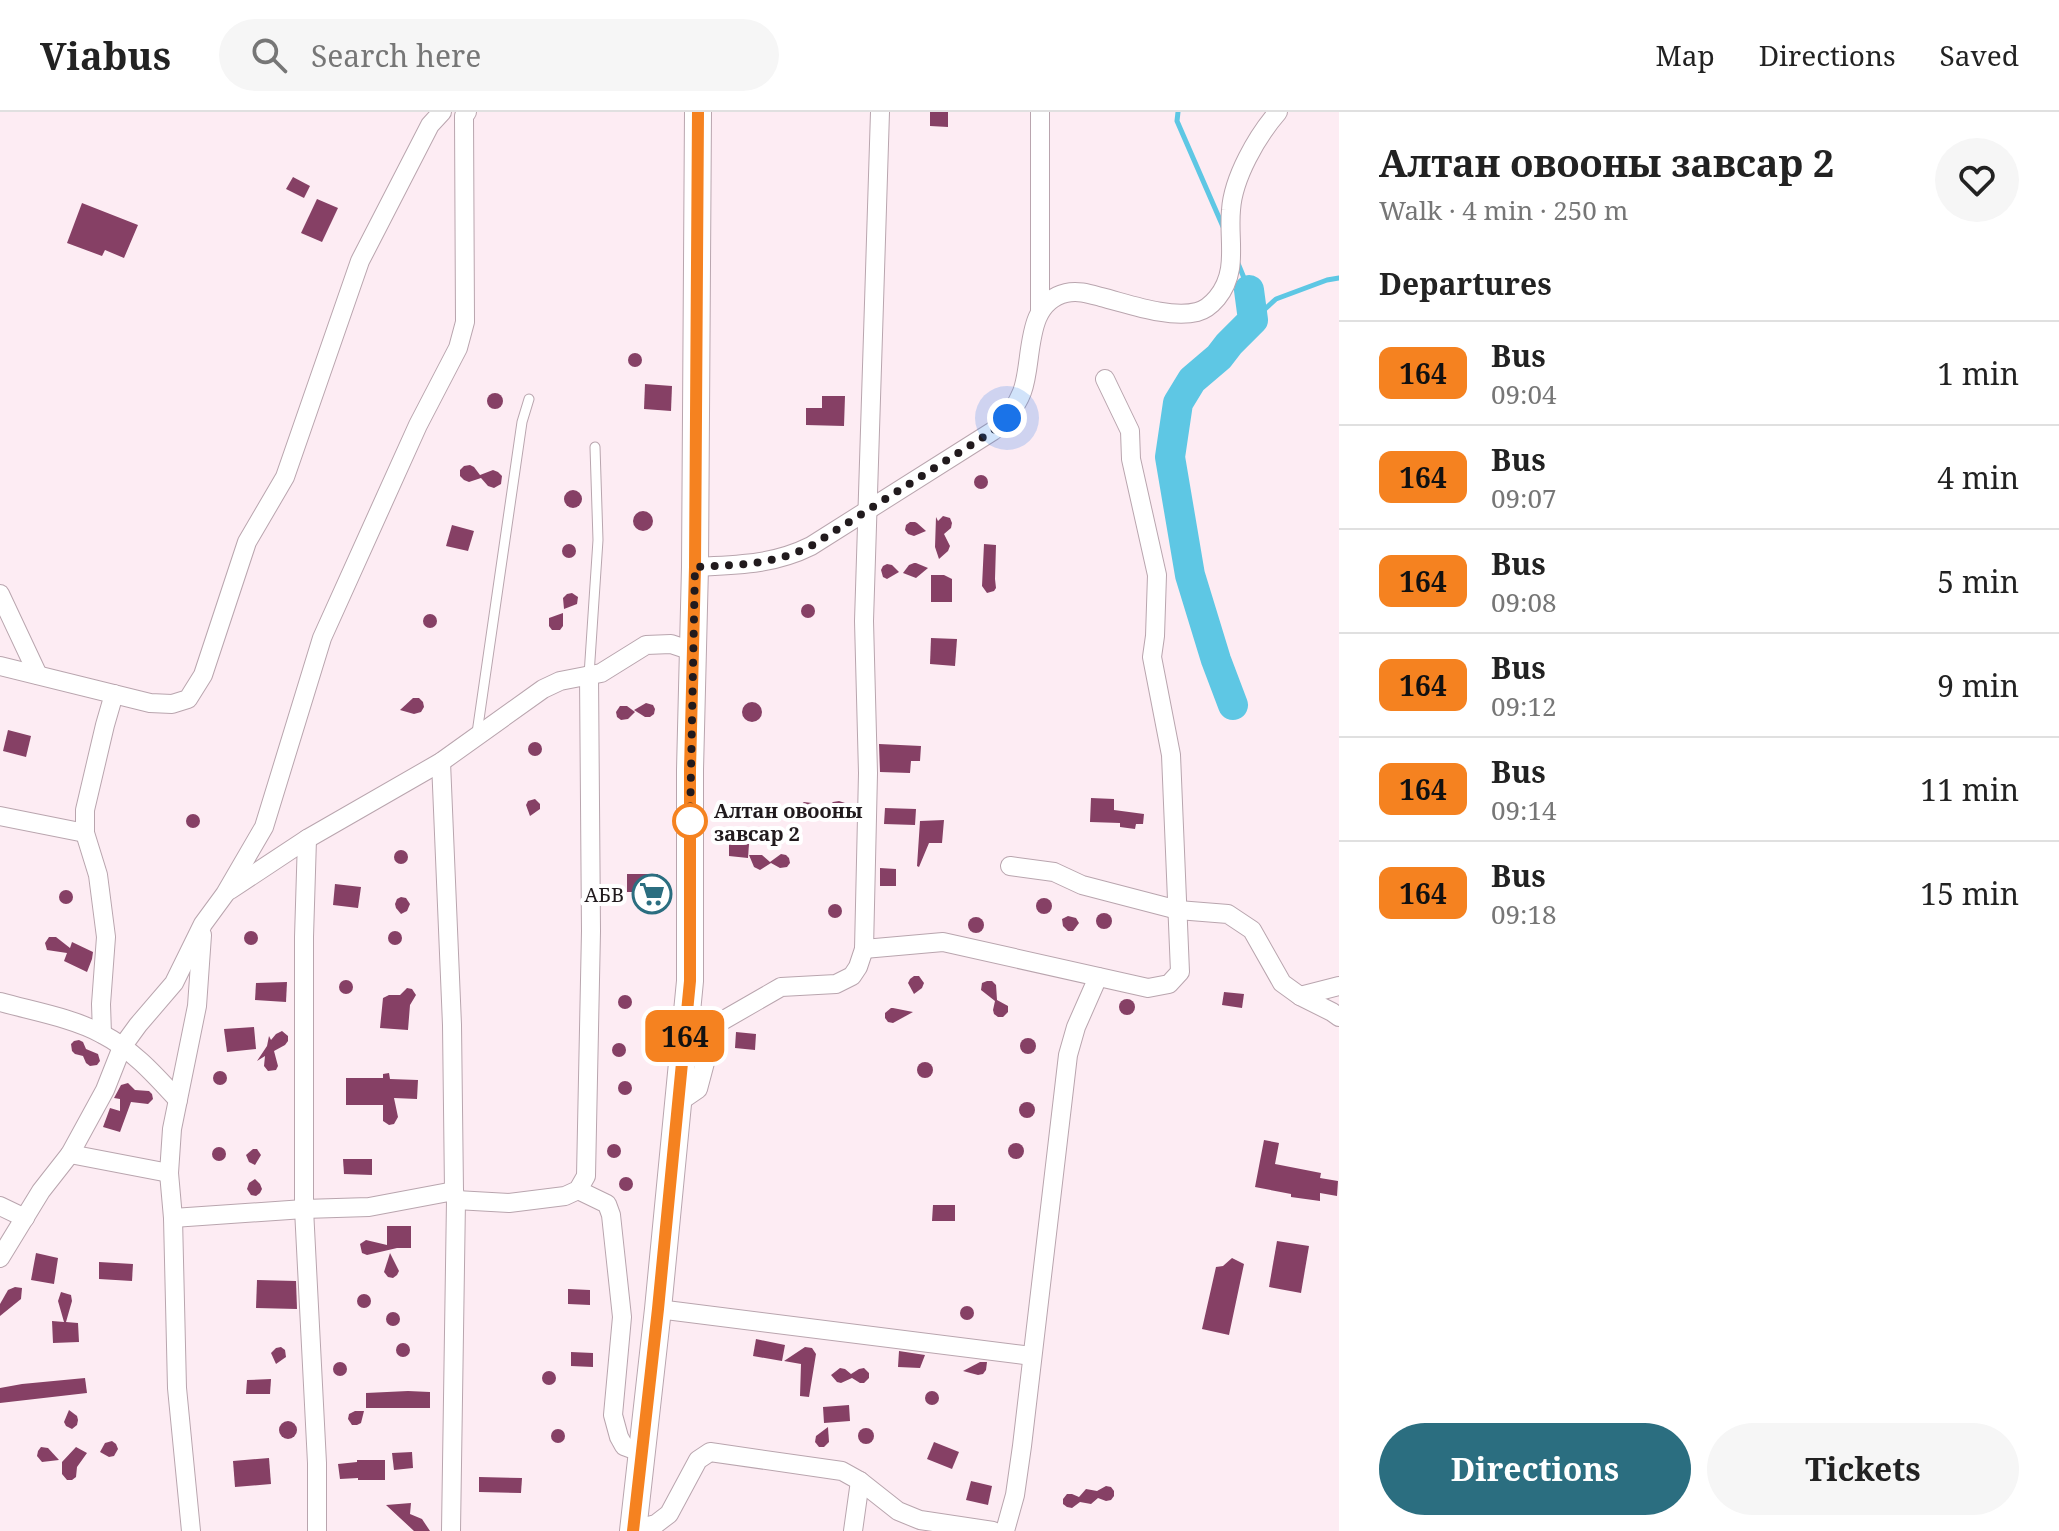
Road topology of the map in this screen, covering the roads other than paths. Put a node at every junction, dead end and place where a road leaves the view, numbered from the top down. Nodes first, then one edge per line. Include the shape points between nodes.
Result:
1 (442, 112) edge
2 (467, 112) edge
3 (698, 112) edge
4 (880, 112) edge
5 (1040, 112) edge
6 (1278, 112) edge
7 (1040, 310) junction
8 (1105, 379) dead end
9 (529, 399) dead end
10 (595, 447) dead end
11 (868, 508) junction
12 (695, 567) junction
13 (0, 594) edge
14 (692, 651) junction
15 (0, 666) edge
16 (38, 675) junction
17 (589, 675) junction
18 (114, 694) junction
19 (476, 736) junction
20 (441, 762) junction
21 (0, 816) edge
22 (85, 833) junction
23 (307, 839) junction
24 (1010, 866) dead end
25 (225, 894) junction
26 (1178, 910) junction
27 (203, 924) junction
28 (864, 949) junction
29 (1098, 977) junction
30 (1339, 986) edge
31 (1300, 996) junction
32 (0, 1002) edge
33 (1339, 1017) edge
34 (102, 1034) junction
35 (122, 1047) junction
36 (178, 1100) junction
37 (679, 1102) junction
38 (70, 1154) junction
39 (169, 1173) junction
40 (578, 1190) junction
41 (455, 1196) junction
42 (0, 1206) edge
43 (304, 1209) junction
44 (25, 1218) junction
45 (173, 1218) junction
46 (0, 1258) edge
47 (658, 1309) junction
48 (1032, 1356) junction
49 (643, 1453) junction
50 (860, 1481) junction
51 (645, 1529) edge
52 (191, 1531) edge
53 (317, 1531) edge
54 (451, 1531) edge
55 (853, 1531) edge
56 (993, 1531) edge
57 (1005, 1531) edge

1 - 18 street via 430,125 360,261 285,477 247,542 203,675 188,699 172,704
2 - 25 street via 465,322 458,348 322,638 264,827
3 - 12 main road
4 - 11 street
5 - 7 street
6 - 7 street via 1236,187 1229,278 1211,304 1196,313 1175,313 1078,291 1060,295
7 - 11 street via 1024,388 1007,418
8 - 26 street via 1130,431 1131,459 1157,575 1152,657 1171,755
9 - 19 lane
10 - 17 lane via 598,540
11 - 12 street via 791,556
11 - 28 street
12 - 14 main road
13 - 16 street
14 - 17 street via 671,644 646,645
14 - 37 main road via 690,981
15 - 16 street
16 - 18 street
17 - 19 street via 543,689
17 - 40 street via 591,946 586,1176
18 - 22 street via 85,810
19 - 20 street
20 - 23 street
20 - 41 street
21 - 22 street
22 - 34 street via 98,875 106,937
23 - 25 street
23 - 43 street
24 - 26 street via 1054,872 1082,885
25 - 27 street
26 - 29 street via 1180,972 1169,984 1148,988
26 - 31 street via 1228,914 1252,930 1282,983
27 - 35 street via 174,983
27 - 36 street via 197,1006
28 - 29 street via 943,942
28 - 37 street via 852,976 836,984 781,987 715,1025 698,1089
29 - 48 street via 1068,1055
30 - 31 street
31 - 33 street
32 - 34 street
34 - 35 street
35 - 36 street
35 - 38 street
36 - 39 street
37 - 47 main road
38 - 39 street
38 - 44 street
39 - 45 street
40 - 41 street via 509,1203
40 - 49 street via 607,1204 611,1215 622,1317 613,1415 624,1446
41 - 43 street
41 - 54 street
42 - 44 street
43 - 45 street
43 - 53 street
44 - 46 street
45 - 52 street via 177,1388
47 - 48 street
47 - 49 main road
48 - 57 street via 1015,1495
49 - 51 main road
50 - 51 street via 842,1471 710,1452 698,1460 669,1514
50 - 55 street
50 - 56 street via 898,1511 920,1520

